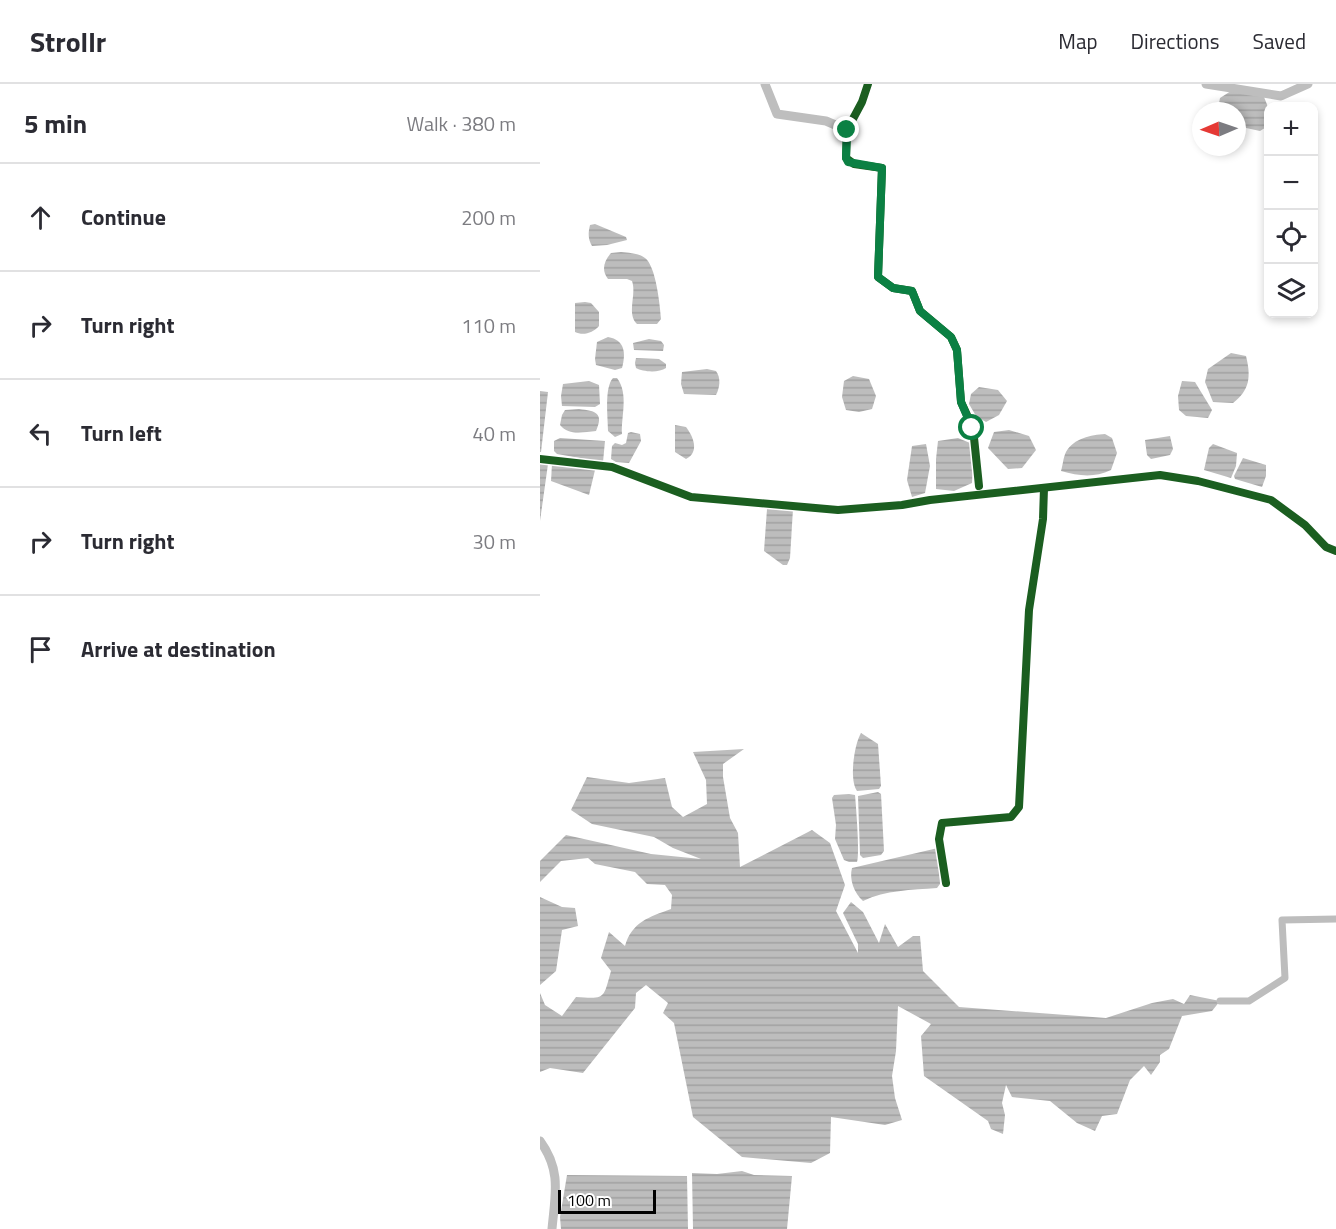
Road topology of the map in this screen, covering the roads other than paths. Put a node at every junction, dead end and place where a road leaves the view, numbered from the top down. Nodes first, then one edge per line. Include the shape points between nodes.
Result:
1 (765, 84) edge
2 (868, 84) edge
3 (1206, 84) edge
4 (1308, 84) edge
5 (847, 130) junction
6 (540, 459) edge
7 (979, 486) dead end
8 (1044, 488) junction
9 (1336, 551) edge
10 (946, 883) dead end
11 (540, 1141) edge
12 (552, 1229) edge

1 - 5 street via 777,114 826,121
2 - 5 street
3 - 4 street via 1281,96
5 - 7 street via 848,162 882,168 878,277 893,288 912,291 920,311 951,337 957,350 961,402 972,428
6 - 8 street via 612,468 691,496 838,510
8 - 9 street via 1160,475 1198,481 1271,500 1305,525 1326,547
8 - 10 street via 1029,610 1019,807 1011,817 942,823 939,839
11 - 12 street via 548,1152 557,1182

